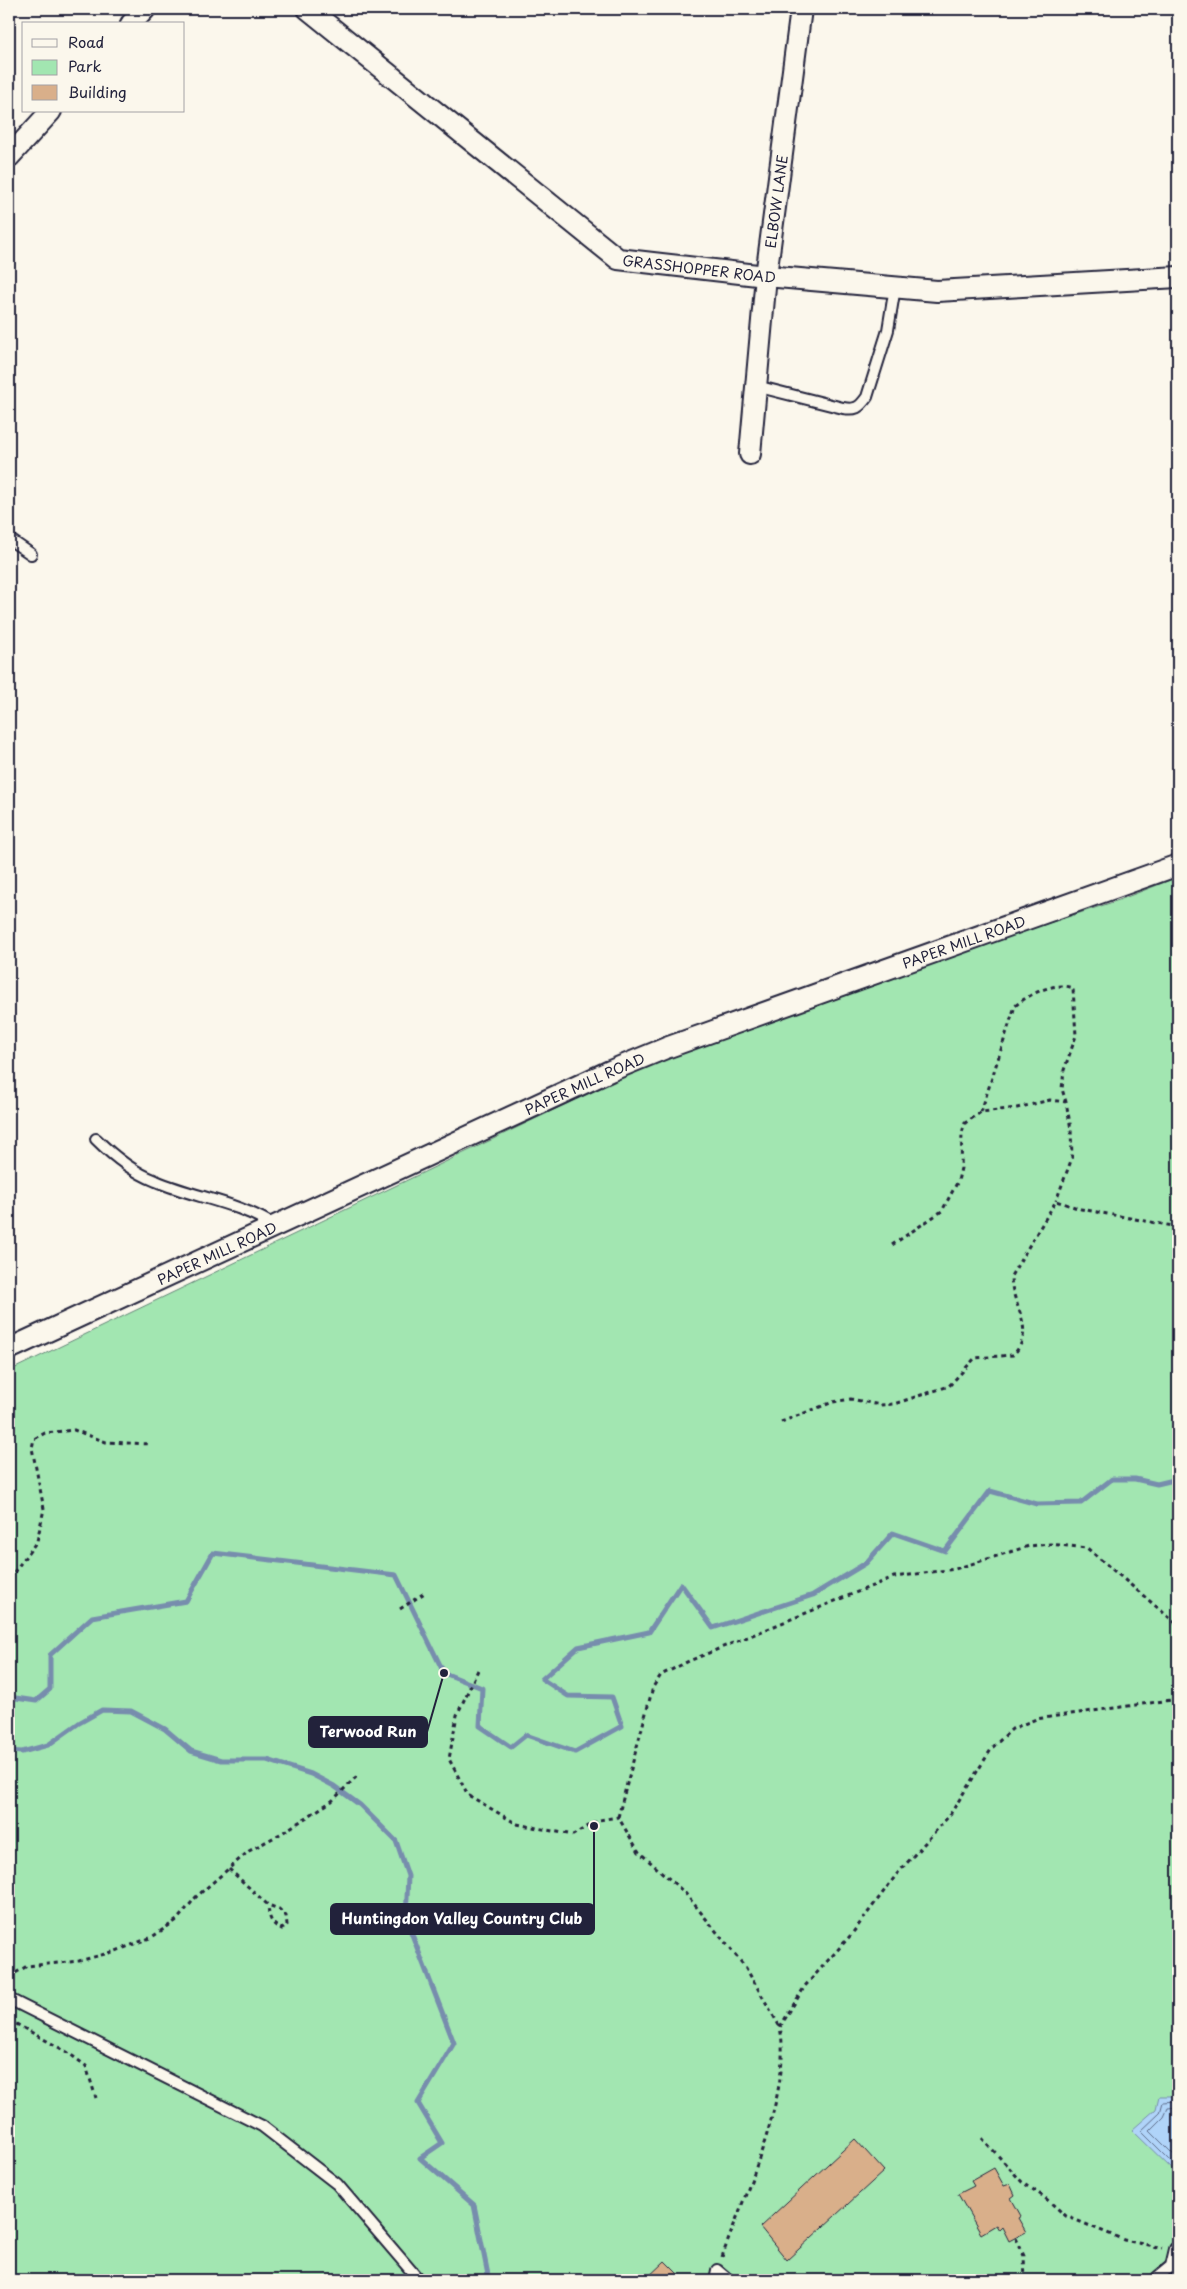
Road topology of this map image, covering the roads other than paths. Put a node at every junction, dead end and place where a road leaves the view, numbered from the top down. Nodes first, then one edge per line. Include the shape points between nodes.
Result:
1 (145, 9) edge
2 (308, 9) edge
3 (801, 9) edge
4 (133, 22) edge
5 (49, 112) edge
6 (9, 156) edge
7 (766, 276) junction
8 (1178, 277) edge
9 (895, 287) junction
10 (756, 386) junction
11 (750, 454) dead end
12 (9, 539) edge
13 (31, 554) dead end
14 (1178, 865) edge
15 (96, 1139) dead end
16 (275, 1226) junction
17 (9, 1349) edge
18 (9, 1999) edge
19 (1176, 2249) edge
20 (716, 2275) edge
21 (419, 2280) edge
22 (729, 2280) edge
23 (1154, 2280) edge

1 - 4 street
2 - 7 street, GRASSHOPPER ROAD via 618,259
3 - 7 street, ELBOW LANE
5 - 6 street
7 - 9 street, GRASSHOPPER ROAD
7 - 10 street, ELBOW LANE
8 - 9 street, GRASSHOPPER ROAD via 937,291
9 - 10 lane via 885,338 867,398 861,406 854,410 843,408
10 - 11 street, ELBOW LANE
12 - 13 lane
14 - 16 street, PAPER MILL ROAD via 666,1048 523,1110
15 - 16 lane via 136,1172 155,1181 241,1207
16 - 17 street, PAPER MILL ROAD
18 - 21 lane via 262,2126 337,2184
19 - 23 lane via 1171,2266
20 - 22 lane

